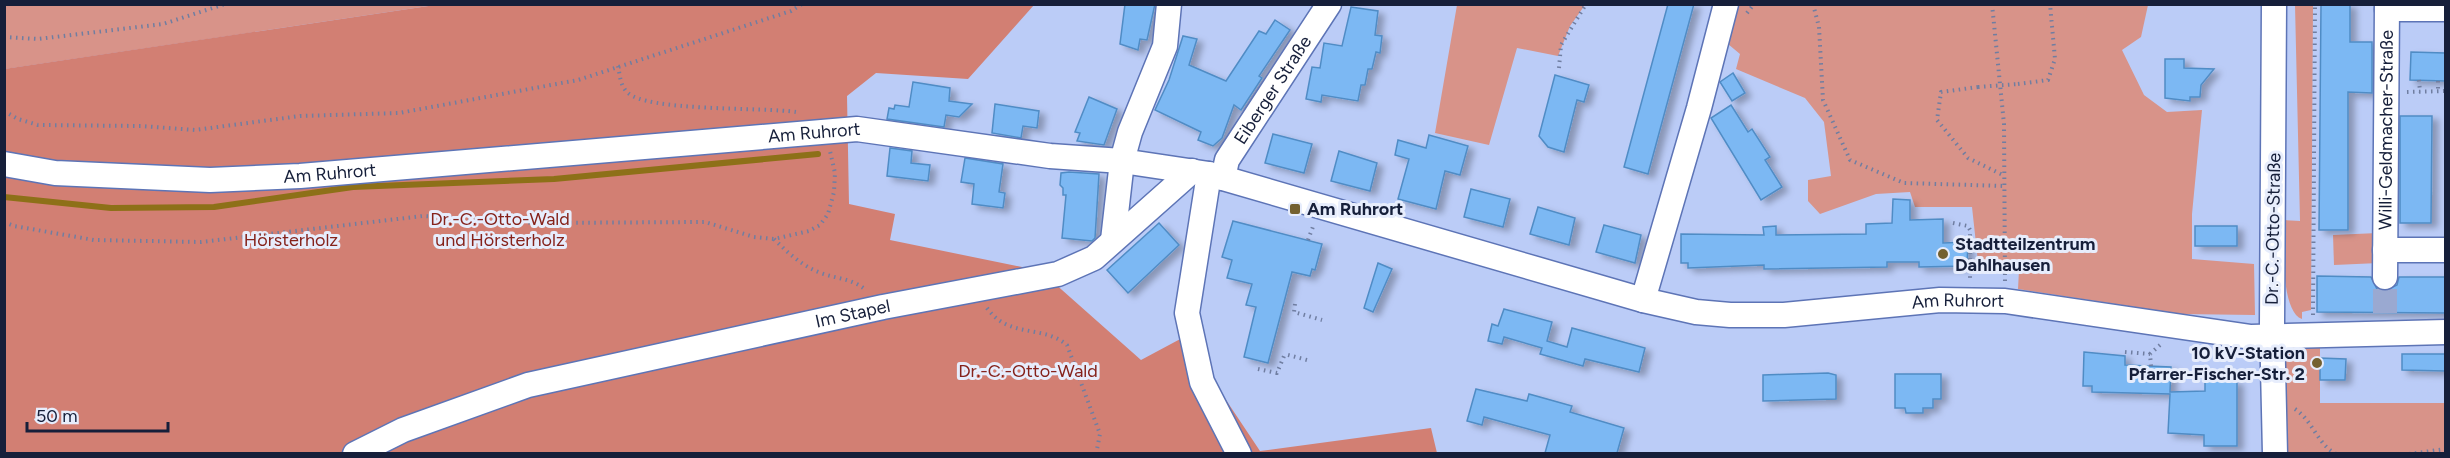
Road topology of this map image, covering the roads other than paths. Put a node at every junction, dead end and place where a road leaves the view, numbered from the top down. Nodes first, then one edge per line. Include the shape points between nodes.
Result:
1 (1169, 4) edge
2 (1329, 4) edge
3 (1726, 4) edge
4 (2274, 4) edge
5 (2387, 7) edge
6 (2445, 9) edge
7 (1122, 161) junction
8 (4, 164) edge
9 (1208, 174) junction
10 (1113, 240) junction
11 (2385, 250) junction
12 (2445, 250) edge
13 (2385, 277) tunnel mouth
14 (1643, 300) junction
15 (2445, 332) edge
16 (2272, 336) junction
17 (355, 453) edge
18 (1239, 453) edge
19 (2275, 453) edge

1 - 7 street via 1165,46
2 - 9 street, Eiberger Straße via 1227,160
3 - 14 street
4 - 16 street, Dr.-C.-Otto-Straße
5 - 6 street, Willi-Geldmacher-Straße
5 - 11 street, Willi-Geldmacher-Straße
7 - 8 street, Am Ruhrort via 1050,156 857,129 300,176 210,180 55,173
7 - 9 street, Am Ruhrort
7 - 10 street
9 - 10 street, Eiberger Straße
9 - 14 street, Am Ruhrort
9 - 18 street via 1187,314 1202,381
10 - 17 street, Im Stapel via 1084,264 1043,277 528,384 403,430
11 - 12 street, Willi-Geldmacher-Straße
11 - 13 street, Willi-Geldmacher-Straße
14 - 16 street, Am Ruhrort via 1730,315 1784,315 1940,300 2005,301 2251,337
15 - 16 street, Am Ruhrort via 2385,323
16 - 19 street, Dr.-C.-Otto-Straße

